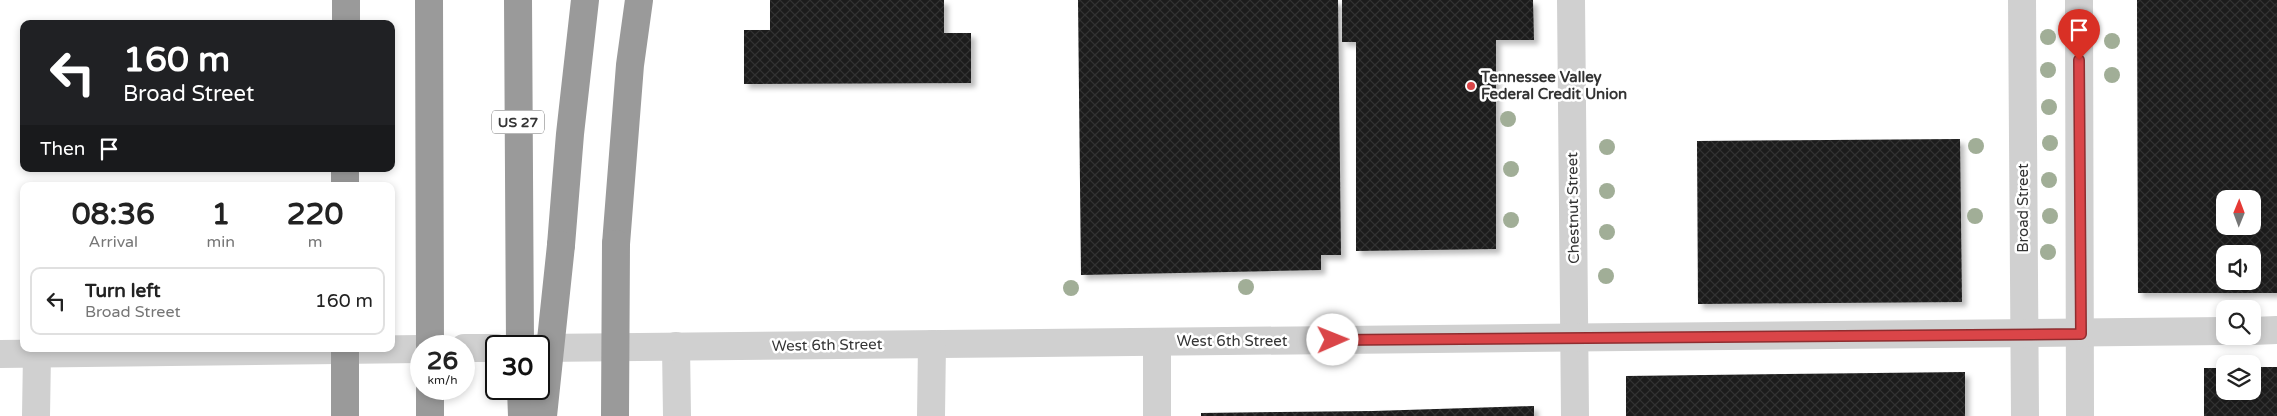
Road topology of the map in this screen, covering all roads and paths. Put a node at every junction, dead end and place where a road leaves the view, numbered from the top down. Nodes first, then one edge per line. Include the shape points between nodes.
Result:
1 (346, 0) edge
2 (429, 0) edge
3 (518, 0) edge
4 (584, 0) edge
5 (639, 0) edge
6 (1572, 0) edge
7 (2022, 0) edge
8 (2079, 0) edge
9 (346, 20) edge
10 (2277, 330) edge
11 (2216, 331) edge
12 (2261, 331) edge
13 (2025, 333) junction
14 (2081, 334) junction
15 (430, 335) edge
16 (520, 335) edge
17 (1574, 338) junction
18 (1157, 342) junction
19 (932, 344) junction
20 (676, 346) junction
21 (550, 348) edge
22 (395, 349) edge
23 (410, 349) edge
24 (157, 352) edge
25 (344, 352) edge
26 (0, 354) edge
27 (37, 354) junction
28 (430, 400) edge
29 (521, 400) edge
30 (36, 416) edge
31 (346, 416) edge
32 (430, 416) edge
33 (522, 416) edge
34 (544, 416) edge
35 (615, 416) edge
36 (677, 416) edge
37 (931, 416) edge
38 (1157, 416) edge
39 (1575, 416) edge
40 (2026, 416) edge
41 (2080, 416) edge

1 - 9 highway
2 - 15 highway
3 - 16 highway, US 27
4 - 34 highway, bridge
5 - 35 highway, bridge via 630,64 616,244
6 - 17 street, Chestnut Street
7 - 13 street, Broad Street
8 - 14 street
10 - 12 street
11 - 14 street, West 6th Street
13 - 14 street, West 6th Street
13 - 17 street, West 6th Street
13 - 40 street, Broad Street
14 - 41 street
17 - 18 street, West 6th Street
17 - 39 street, Chestnut Street
18 - 19 street, West 6th Street
18 - 38 street
19 - 20 street, West 6th Street
19 - 37 street
20 - 21 street, West 6th Street
20 - 36 street
22 - 23 street
24 - 27 street
25 - 31 highway
26 - 27 street
27 - 30 street
28 - 32 highway
29 - 33 highway

